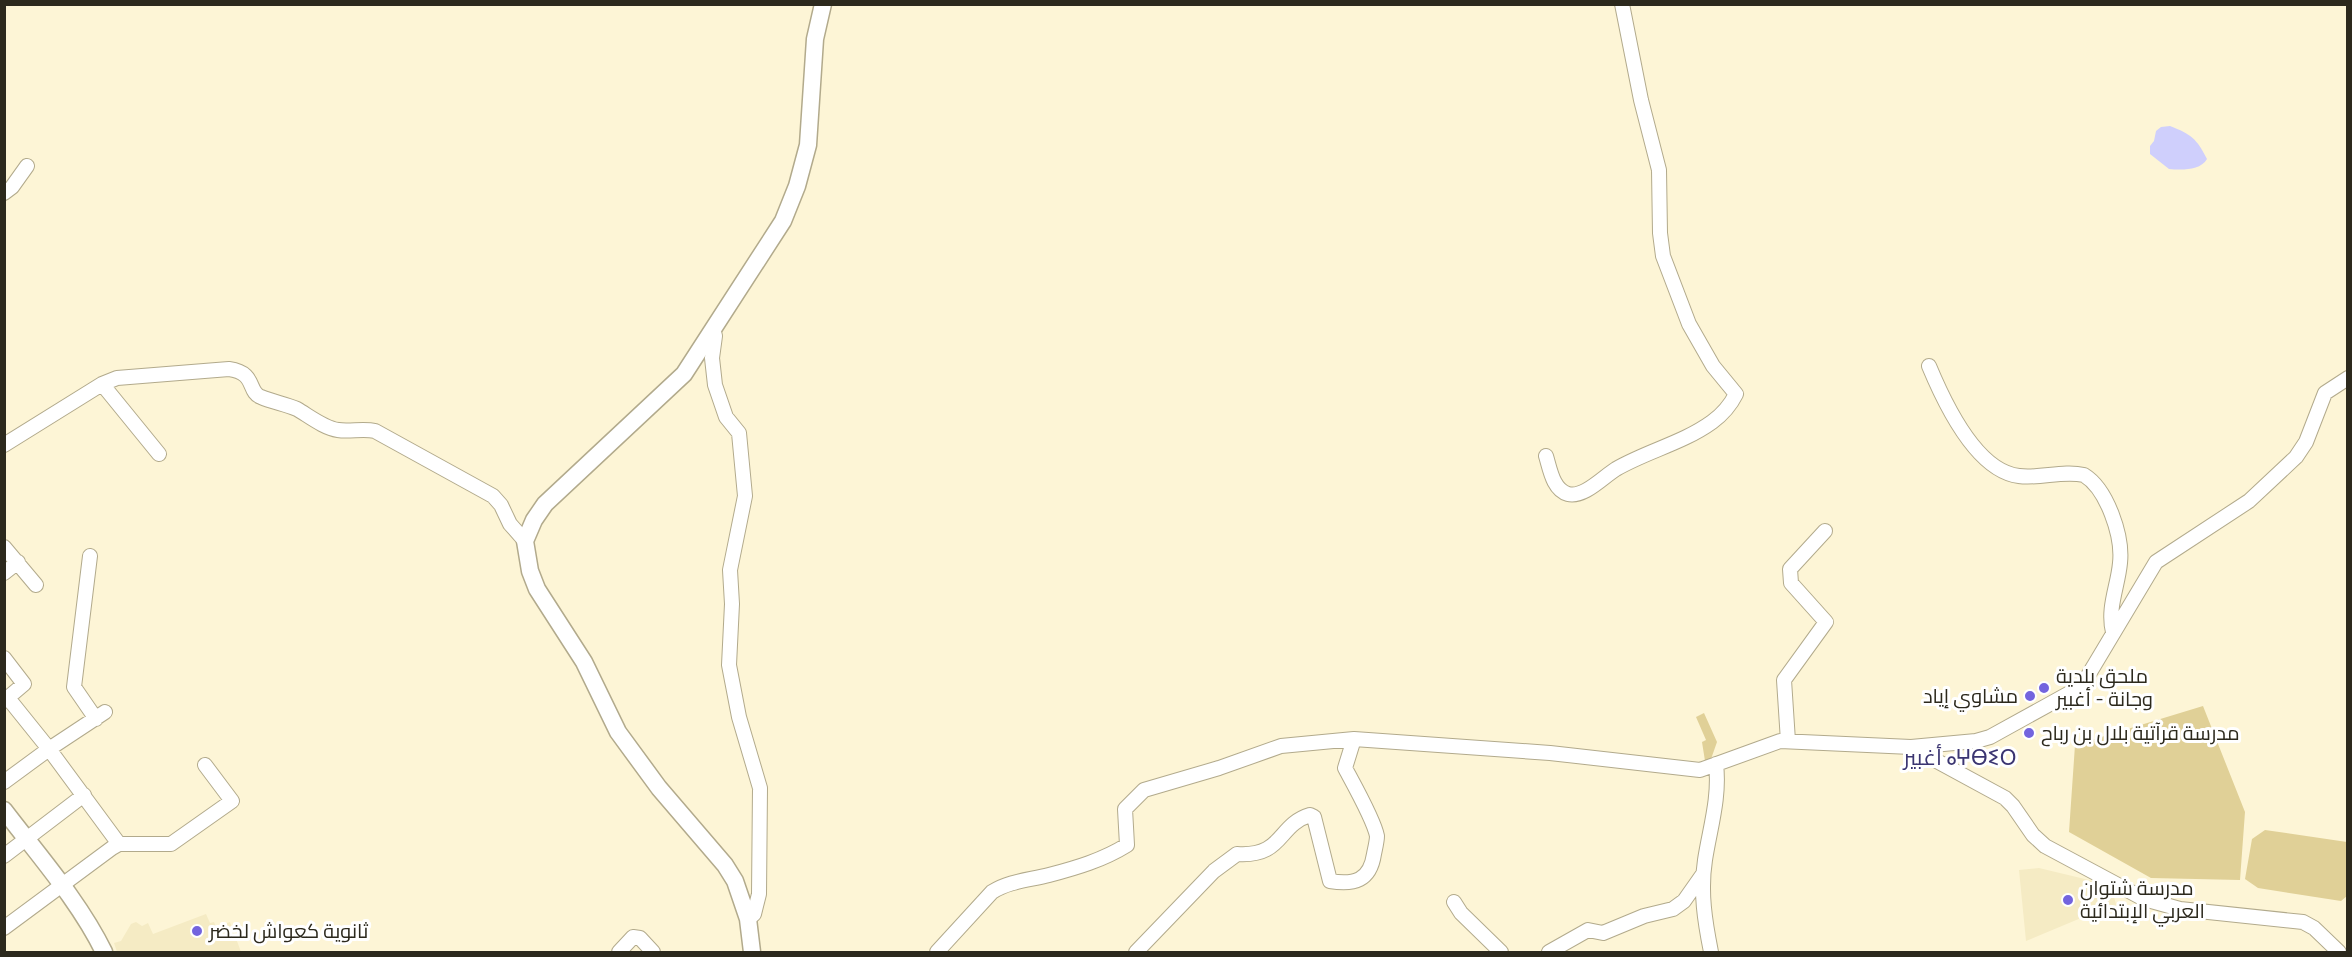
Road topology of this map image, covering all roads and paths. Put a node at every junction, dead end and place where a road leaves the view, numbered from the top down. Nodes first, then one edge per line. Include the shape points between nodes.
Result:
1 (823, 4) edge
2 (1622, 4) edge
3 (27, 166) dead end
4 (4, 193) edge
5 (713, 329) junction
6 (1929, 366) dead end
7 (2348, 378) edge
8 (102, 384) junction
9 (4, 444) edge
10 (159, 454) dead end
11 (1546, 456) dead end
12 (1825, 531) dead end
13 (525, 541) junction
14 (4, 547) edge
15 (90, 556) dead end
16 (18, 562) junction
17 (4, 573) edge
18 (36, 585) dead end
19 (2113, 632) junction
20 (4, 658) edge
21 (6, 699) edge
22 (1354, 740) junction
23 (1788, 741) junction
24 (1911, 747) junction
25 (49, 749) junction
26 (1716, 764) junction
27 (205, 765) dead end
28 (4, 782) edge
29 (84, 795) junction
30 (4, 810) edge
31 (27, 840) junction
32 (119, 844) junction
33 (4, 856) edge
34 (1704, 872) junction
35 (62, 886) junction
36 (1454, 902) dead end
37 (748, 918) junction
38 (4, 928) edge
39 (104, 952) edge
40 (618, 952) edge
41 (653, 952) edge
42 (752, 952) edge
43 (937, 952) edge
44 (1136, 952) edge
45 (1501, 952) edge
46 (1549, 952) edge
47 (1711, 952) edge
48 (2339, 952) edge

1 - 5 main road via 814,39 808,145 797,186 783,221
2 - 11 street via 1659,170 1663,256 1689,324 1713,366 1736,394 1729,407 1691,435 1617,469 1583,492 1562,492
3 - 4 street
5 - 13 main road via 684,374 545,504
5 - 37 street via 715,385 726,417 739,433 744,496 730,570 729,665 739,717 760,788 759,894 754,914
6 - 19 street via 1965,435 2004,474 2028,477 2078,473 2090,479 2105,499 2117,531 2120,562 2111,610
7 - 19 street via 2325,393 2296,457 2249,501 2156,562
8 - 9 street
8 - 10 street
8 - 13 street via 126,377 238,370 261,397 287,405 336,430 375,431 493,496
12 - 23 street via 1790,569 1791,583 1826,621 1784,680
13 - 37 main road via 537,589 584,662 618,732 659,788 725,865
14 - 16 street
15 - 25 street via 74,687 101,715
16 - 17 street
16 - 18 street
19 - 24 street via 2077,689 1990,737
20 - 21 street via 24,684
21 - 25 street
22 - 26 street via 1550,753 1700,770
22 - 43 street via 1281,746 1144,790 1125,809 1127,845 1109,856 1002,886
22 - 44 street via 1345,768 1377,837 1372,866 1361,879 1346,884 1330,881 1310,814 1298,818 1269,849 1254,855 1237,854 1214,871
23 - 24 street
23 - 26 street
24 - 48 street via 2005,798 2043,844 2132,893 2180,909 2303,922
25 - 28 street
25 - 29 street
26 - 34 street via 1718,781
27 - 32 street via 232,801 171,843
29 - 31 street
29 - 32 street
30 - 31 main road
31 - 33 street
31 - 35 main road
32 - 35 street
34 - 46 street via 1684,902 1673,909 1603,933 1588,930
34 - 47 street via 1702,911
35 - 38 street
35 - 39 main road
36 - 45 street
37 - 42 main road
40 - 41 street via 633,937 640,938

